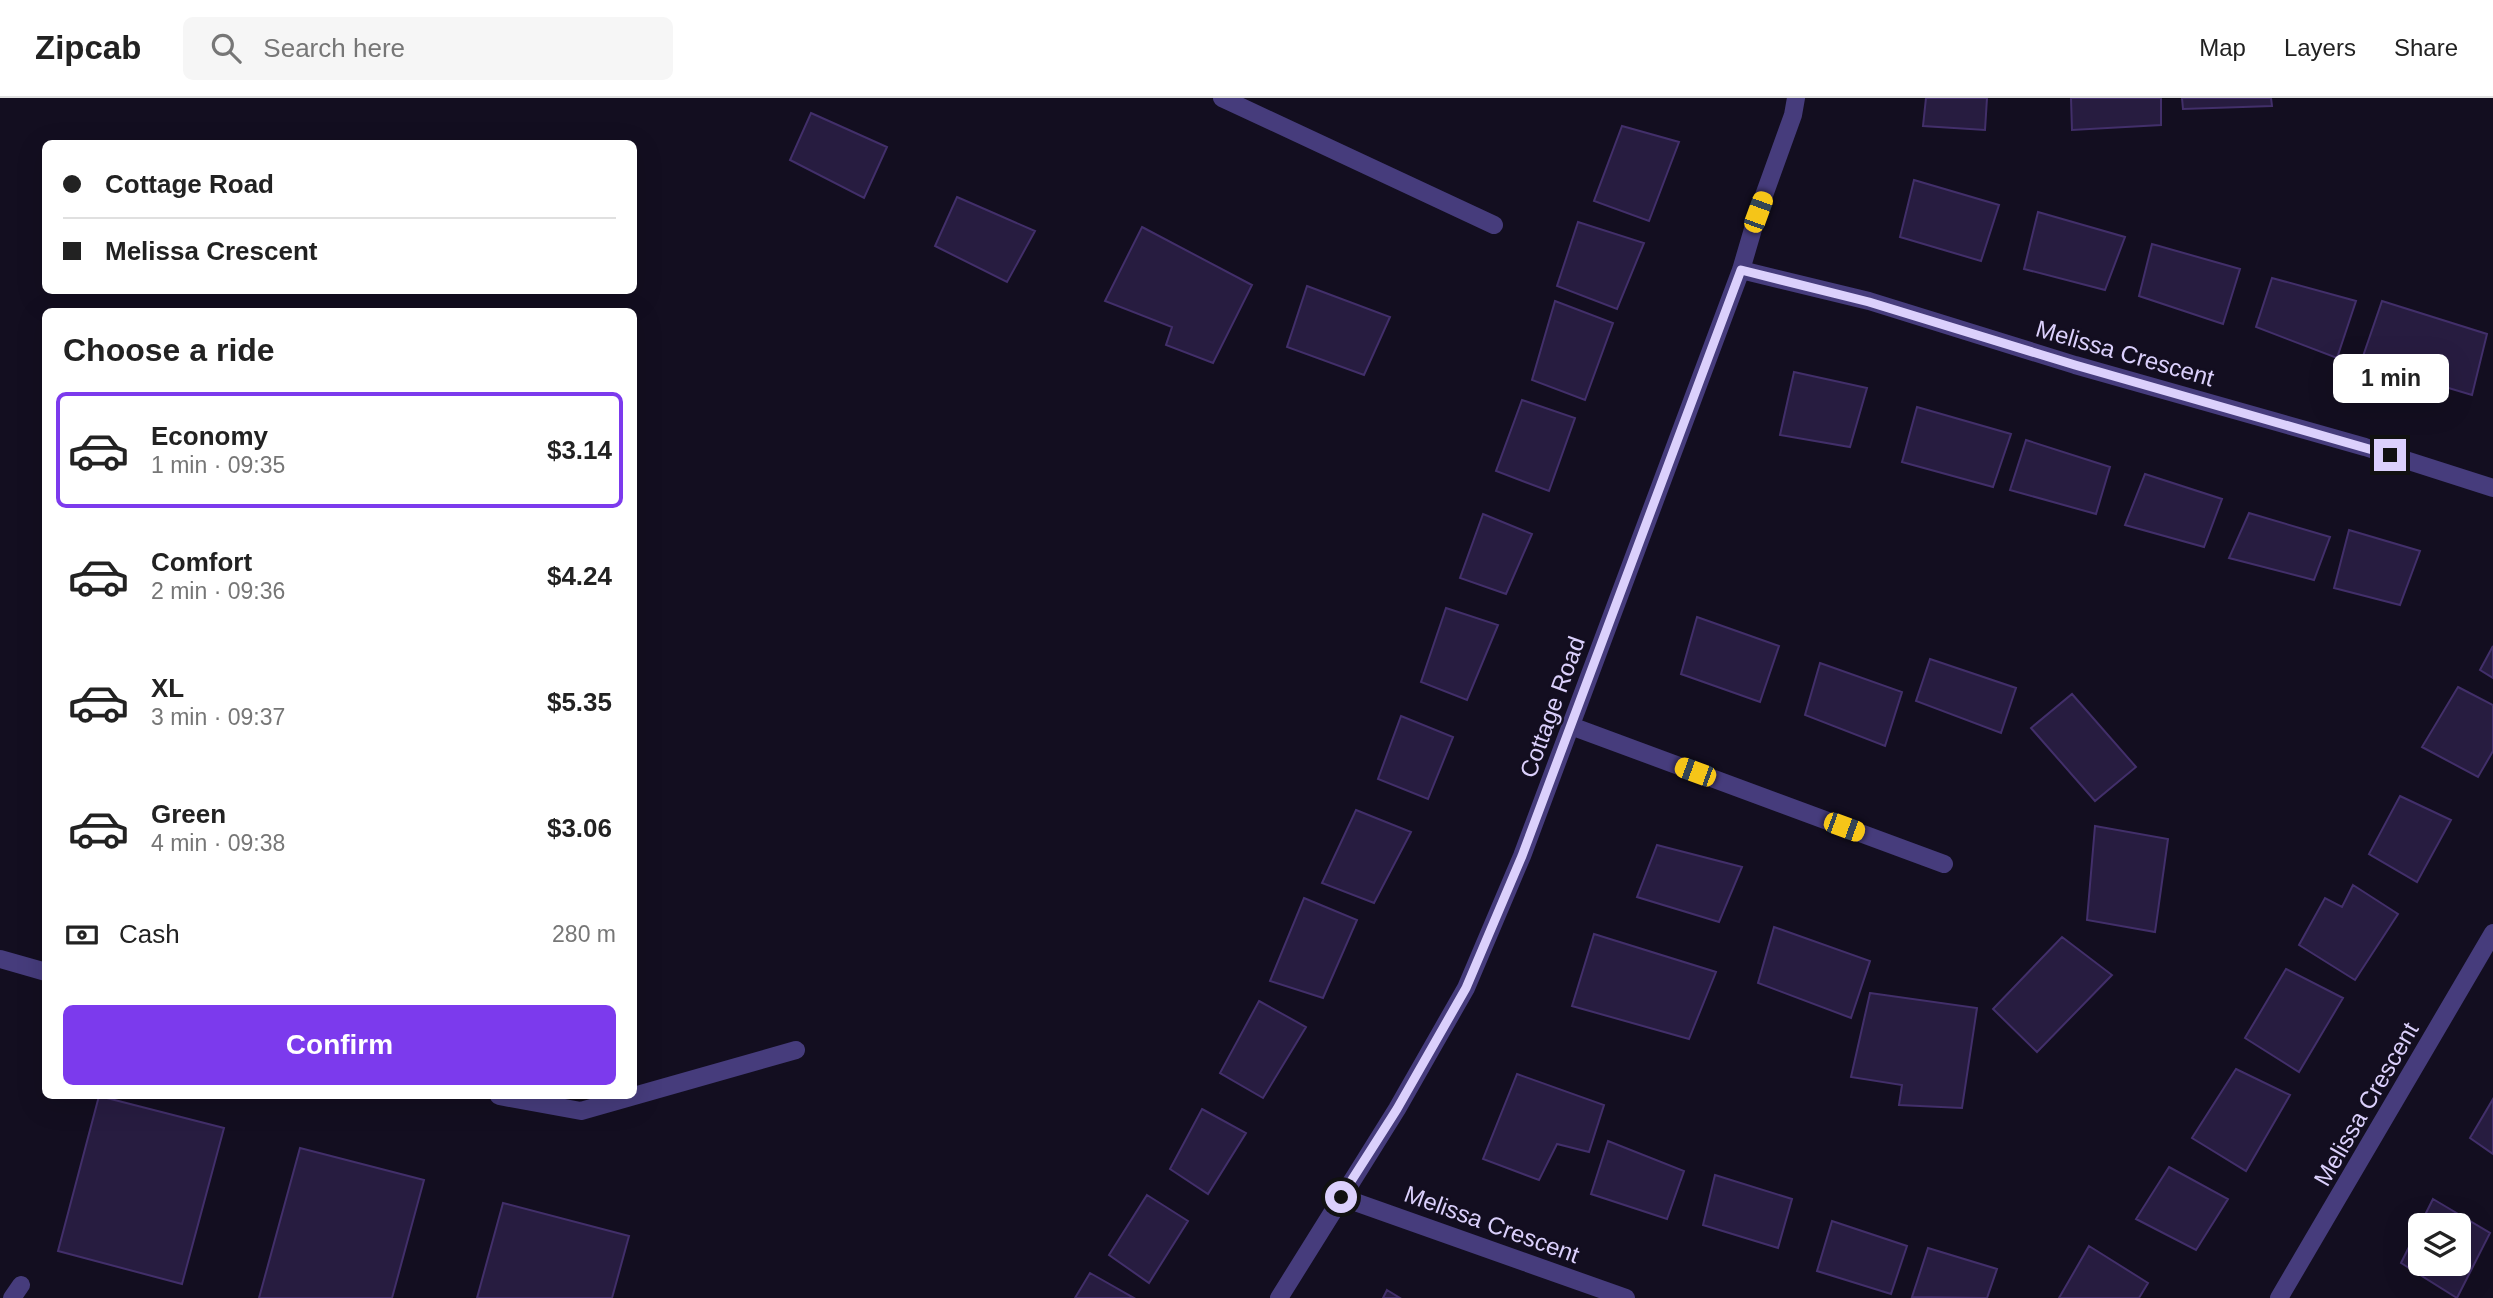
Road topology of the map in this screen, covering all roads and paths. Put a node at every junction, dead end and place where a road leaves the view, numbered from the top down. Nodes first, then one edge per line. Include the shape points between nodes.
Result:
1 (1222, 98) edge
2 (1796, 98) edge
3 (1493, 225) dead end
4 (1741, 270) junction
5 (2493, 488) edge
6 (1571, 726) junction
7 (1944, 864) dead end
8 (2493, 933) edge
9 (0, 959) edge
10 (42, 971) edge
11 (796, 1050) dead end
12 (637, 1095) edge
13 (515, 1099) edge
14 (623, 1099) edge
15 (1341, 1197) junction
16 (1279, 1298) edge
17 (1626, 1298) edge
18 (2279, 1298) edge

1 - 3 street
2 - 4 street, Cottage Road
4 - 5 street, Melissa Crescent via 1869,302
4 - 6 street, Cottage Road
6 - 7 street
6 - 15 street, Cottage Road via 1466,988
8 - 18 street, Melissa Crescent
9 - 10 street
11 - 12 street
13 - 14 street via 581,1111
15 - 16 street, Cottage Road
15 - 17 street, Melissa Crescent

